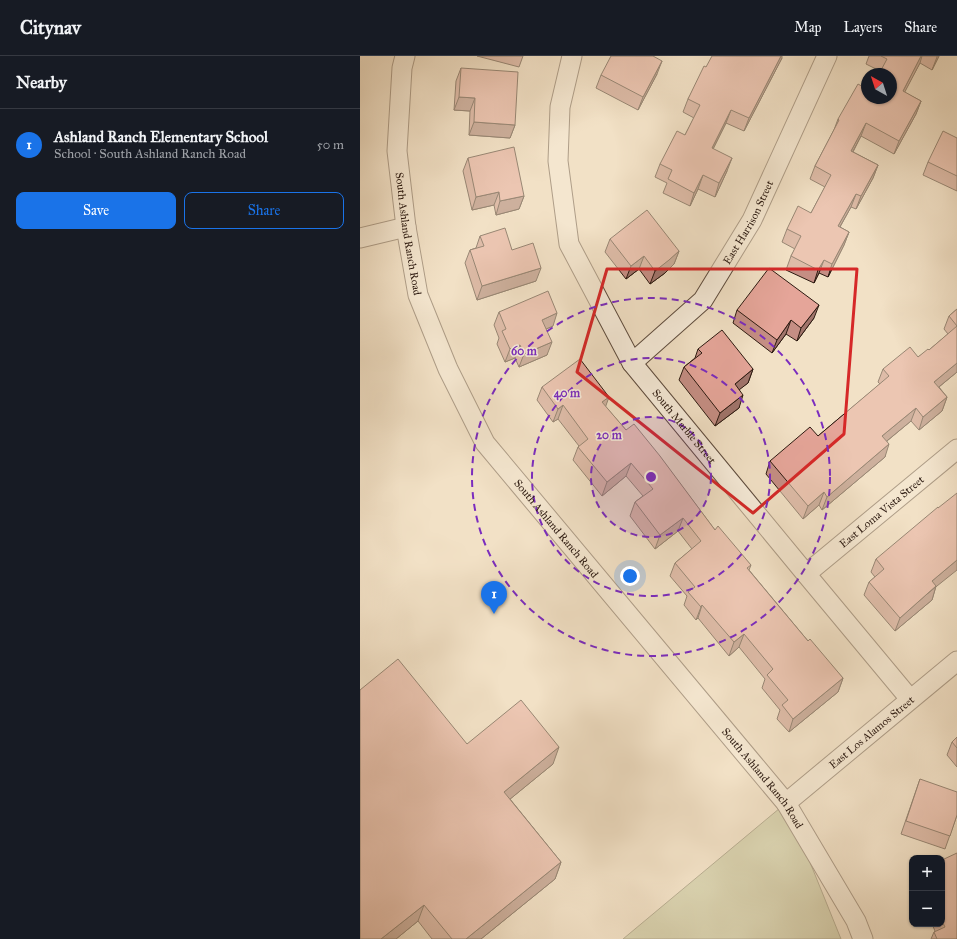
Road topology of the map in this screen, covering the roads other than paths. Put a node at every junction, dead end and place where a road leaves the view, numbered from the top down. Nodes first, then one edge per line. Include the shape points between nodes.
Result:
1 (405, 56) edge
2 (572, 56) edge
3 (827, 56) edge
4 (406, 227) junction
5 (360, 238) edge
6 (632, 363) junction
7 (957, 449) edge
8 (806, 574) junction
9 (957, 661) edge
10 (910, 699) junction
11 (786, 803) junction
12 (863, 939) edge

1 - 4 street, South Ashland Ranch Road via 397,151
2 - 6 street, South Marble Street via 560,107 558,161 569,244
3 - 6 street, East Harrison Street via 752,220 703,300
4 - 5 street
4 - 11 street, South Ashland Ranch Road via 418,295 448,370 485,443
6 - 8 street, South Marble Street
7 - 8 street, East Loma Vista Street
8 - 10 street, South Marble Street
9 - 10 street, East Los Alamos Street
10 - 11 street, East Los Alamos Street
11 - 12 street, South Ashland Ranch Road via 856,921

